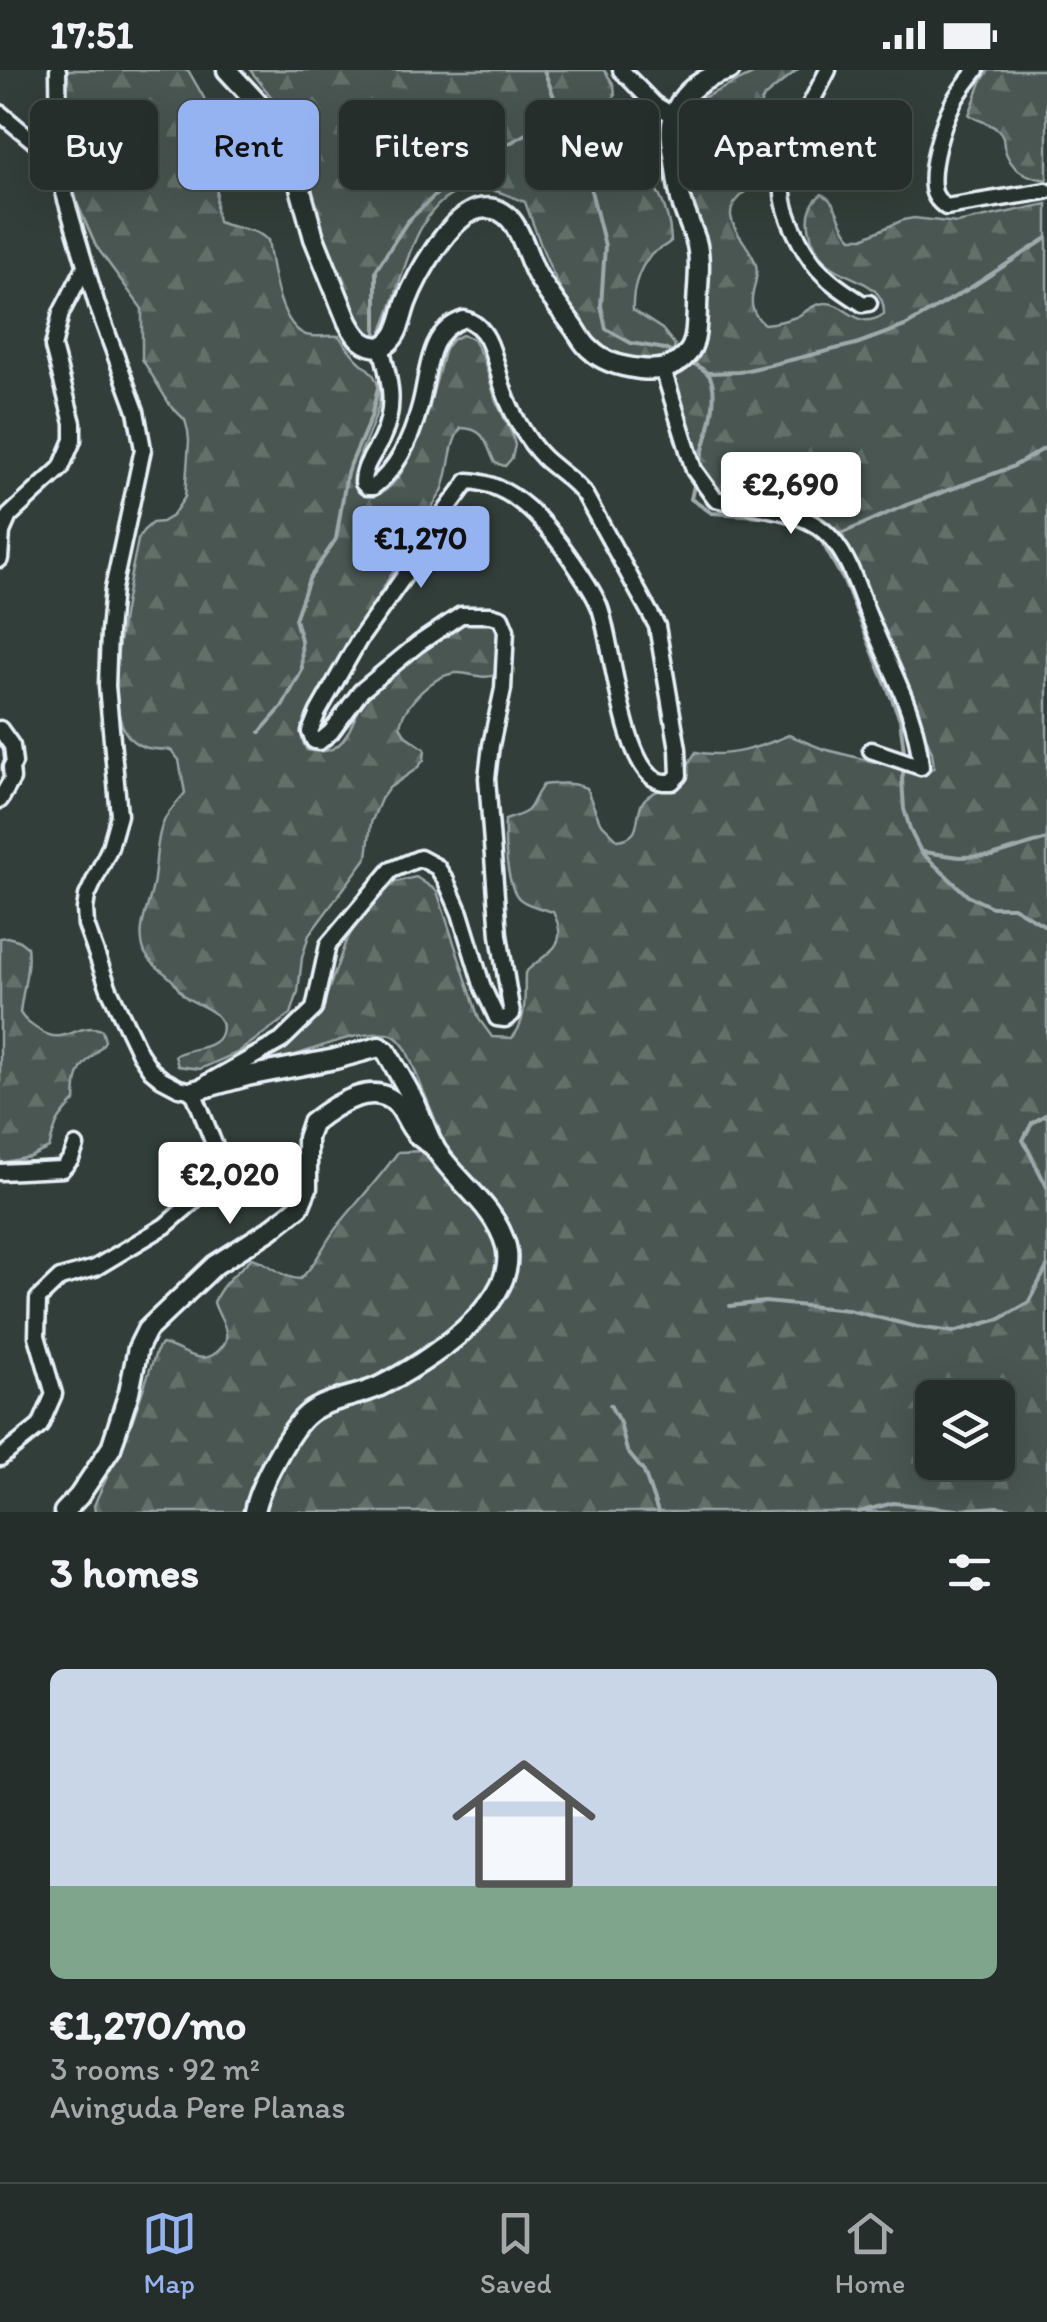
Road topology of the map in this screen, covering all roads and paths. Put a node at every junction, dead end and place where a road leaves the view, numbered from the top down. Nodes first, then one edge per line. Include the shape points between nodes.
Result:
1 (58, 70) edge
2 (226, 70) edge
3 (621, 70) edge
4 (730, 70) edge
5 (828, 70) edge
6 (976, 70) edge
7 (59, 100) edge
8 (0, 113) edge
9 (674, 116) junction
10 (30, 138) edge
11 (64, 190) edge
12 (1046, 190) edge
13 (85, 268) junction
14 (869, 303) dead end
15 (381, 347) junction
16 (662, 369) junction
17 (0, 559) edge
18 (0, 729) edge
19 (871, 750) dead end
20 (5, 763) edge
21 (0, 800) edge
22 (193, 1091) junction
23 (76, 1146) dead end
24 (434, 1147) junction
25 (0, 1172) edge
26 (0, 1458) edge
27 (64, 1512) edge
28 (254, 1512) edge

1 - 7 street
2 - 15 street via 287,140 314,238 348,322 364,344
3 - 9 street
4 - 9 street via 703,80
5 - 14 street via 795,136 783,202 823,275
6 - 12 street via 945,121 935,160 938,201 946,208
8 - 10 street
9 - 16 street via 677,181 697,244 696,315 688,353
11 - 13 street
13 - 17 street via 52,346 74,440 61,468 10,516
13 - 22 street via 143,449 109,632 106,686 119,815 87,896 86,925 140,1054 162,1079
15 - 16 street via 394,338 416,281 446,236 465,215 485,208 512,221 537,276 586,346 632,368
15 - 22 street via 392,405 364,470 366,487 401,457 444,328 464,319 483,331 522,426 543,457 585,495 657,626 679,774 672,782 657,780 642,763 628,732 599,604 552,531 499,490 468,481 359,640 310,732 320,742 361,691 461,615 501,618 504,689 487,778 512,1014 497,1018 446,881 420,858 392,870 328,946 314,1009 281,1041
16 - 19 street via 694,470 715,499 804,518 827,533 848,564 901,687 920,767
18 - 20 street via 12,746 14,763
20 - 21 street via 12,779
22 - 24 street via 379,1046
22 - 26 street via 220,1160 214,1178 166,1226 96,1268 60,1278 38,1299 36,1336 54,1394 40,1426
23 - 25 street via 62,1169
24 - 27 street via 379,1093 312,1123 307,1188 298,1207 215,1266 147,1330 111,1448
24 - 28 street via 500,1232 504,1279 480,1315 428,1358 299,1422 256,1496

